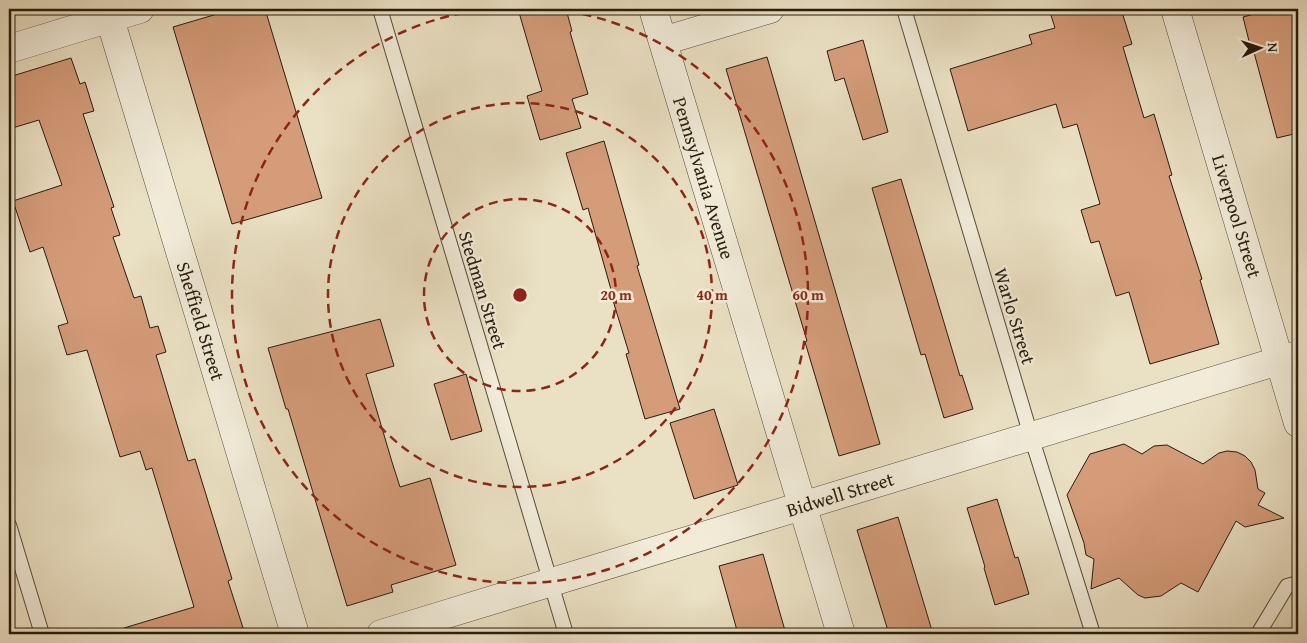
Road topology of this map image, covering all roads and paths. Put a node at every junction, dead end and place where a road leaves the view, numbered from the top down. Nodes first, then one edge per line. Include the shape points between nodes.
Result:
1 (140, 9) edge
2 (380, 9) edge
3 (653, 9) edge
4 (770, 9) edge
5 (904, 9) edge
6 (1175, 9) edge
7 (109, 13) edge
8 (663, 41) junction
9 (9, 48) edge
10 (1289, 357) edge
11 (1298, 423) edge
12 (1031, 436) junction
13 (802, 506) junction
14 (9, 524) edge
15 (551, 582) junction
16 (1298, 583) edge
17 (42, 634) edge
18 (295, 634) edge
19 (381, 634) edge
20 (566, 634) edge
21 (841, 634) edge
22 (1092, 634) edge
23 (1258, 634) edge

1 - 7 street
2 - 15 lane, Stedman Street
3 - 8 street, Pennsylvania Avenue
4 - 8 street
5 - 12 lane, Warlo Street
6 - 10 street, Liverpool Street
7 - 9 street
7 - 18 street, Sheffield Street
8 - 13 street, Pennsylvania Avenue
10 - 11 street, Liverpool Street
10 - 12 street, Bidwell Street
12 - 13 street, Bidwell Street
12 - 22 lane, Warlo Street
13 - 15 street, Bidwell Street
13 - 21 street, Pennsylvania Avenue
14 - 17 lane
15 - 19 street, Bidwell Street
15 - 20 lane
16 - 23 lane via 1287,586

